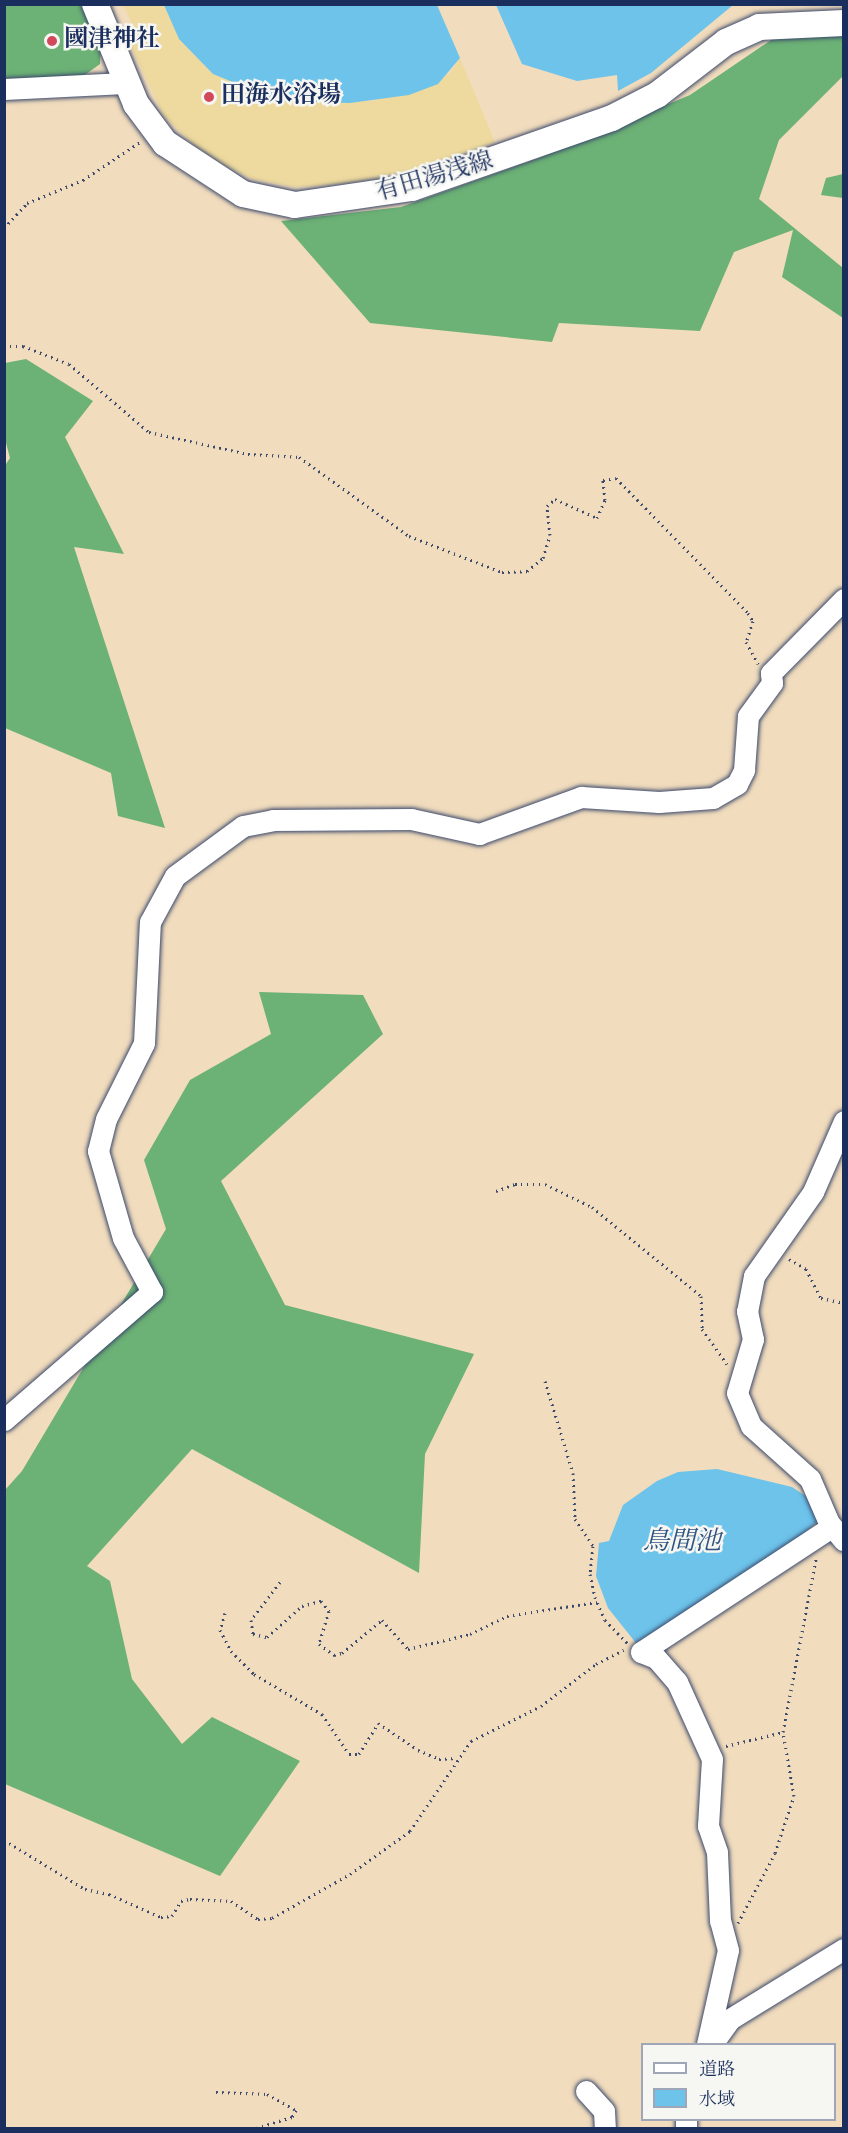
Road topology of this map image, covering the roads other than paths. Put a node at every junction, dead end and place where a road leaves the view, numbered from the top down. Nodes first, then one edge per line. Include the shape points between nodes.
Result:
1 (95, 4) edge
2 (843, 23) edge
3 (125, 83) junction
4 (4, 89) edge
5 (843, 599) edge
6 (843, 1121) edge
7 (4, 1420) edge
8 (836, 1533) edge
9 (843, 1949) edge
10 (709, 2043) edge
11 (710, 2043) edge
12 (586, 2091) dead end
13 (605, 2128) edge

1 - 3 main road, 有田湯浅線
2 - 3 main road, 有田湯浅線 via 790,21 759,27 726,42 632,110 472,170 360,199 284,205 243,194 183,158 152,129
3 - 4 street
5 - 7 street via 771,673 772,683 748,716 744,770 737,784 713,798 659,802 580,797 478,834 411,819 273,820 243,826 175,876 150,922 144,1043 106,1119 98,1151 123,1238 152,1292
6 - 8 street via 813,1192 765,1257 749,1293 753,1339 738,1384 745,1417 805,1472
8 - 10 street via 636,1649 656,1658 677,1682 710,1750 708,1826 717,1852 720,1922 728,1950
9 - 11 street via 730,2019
12 - 13 street via 604,2110

